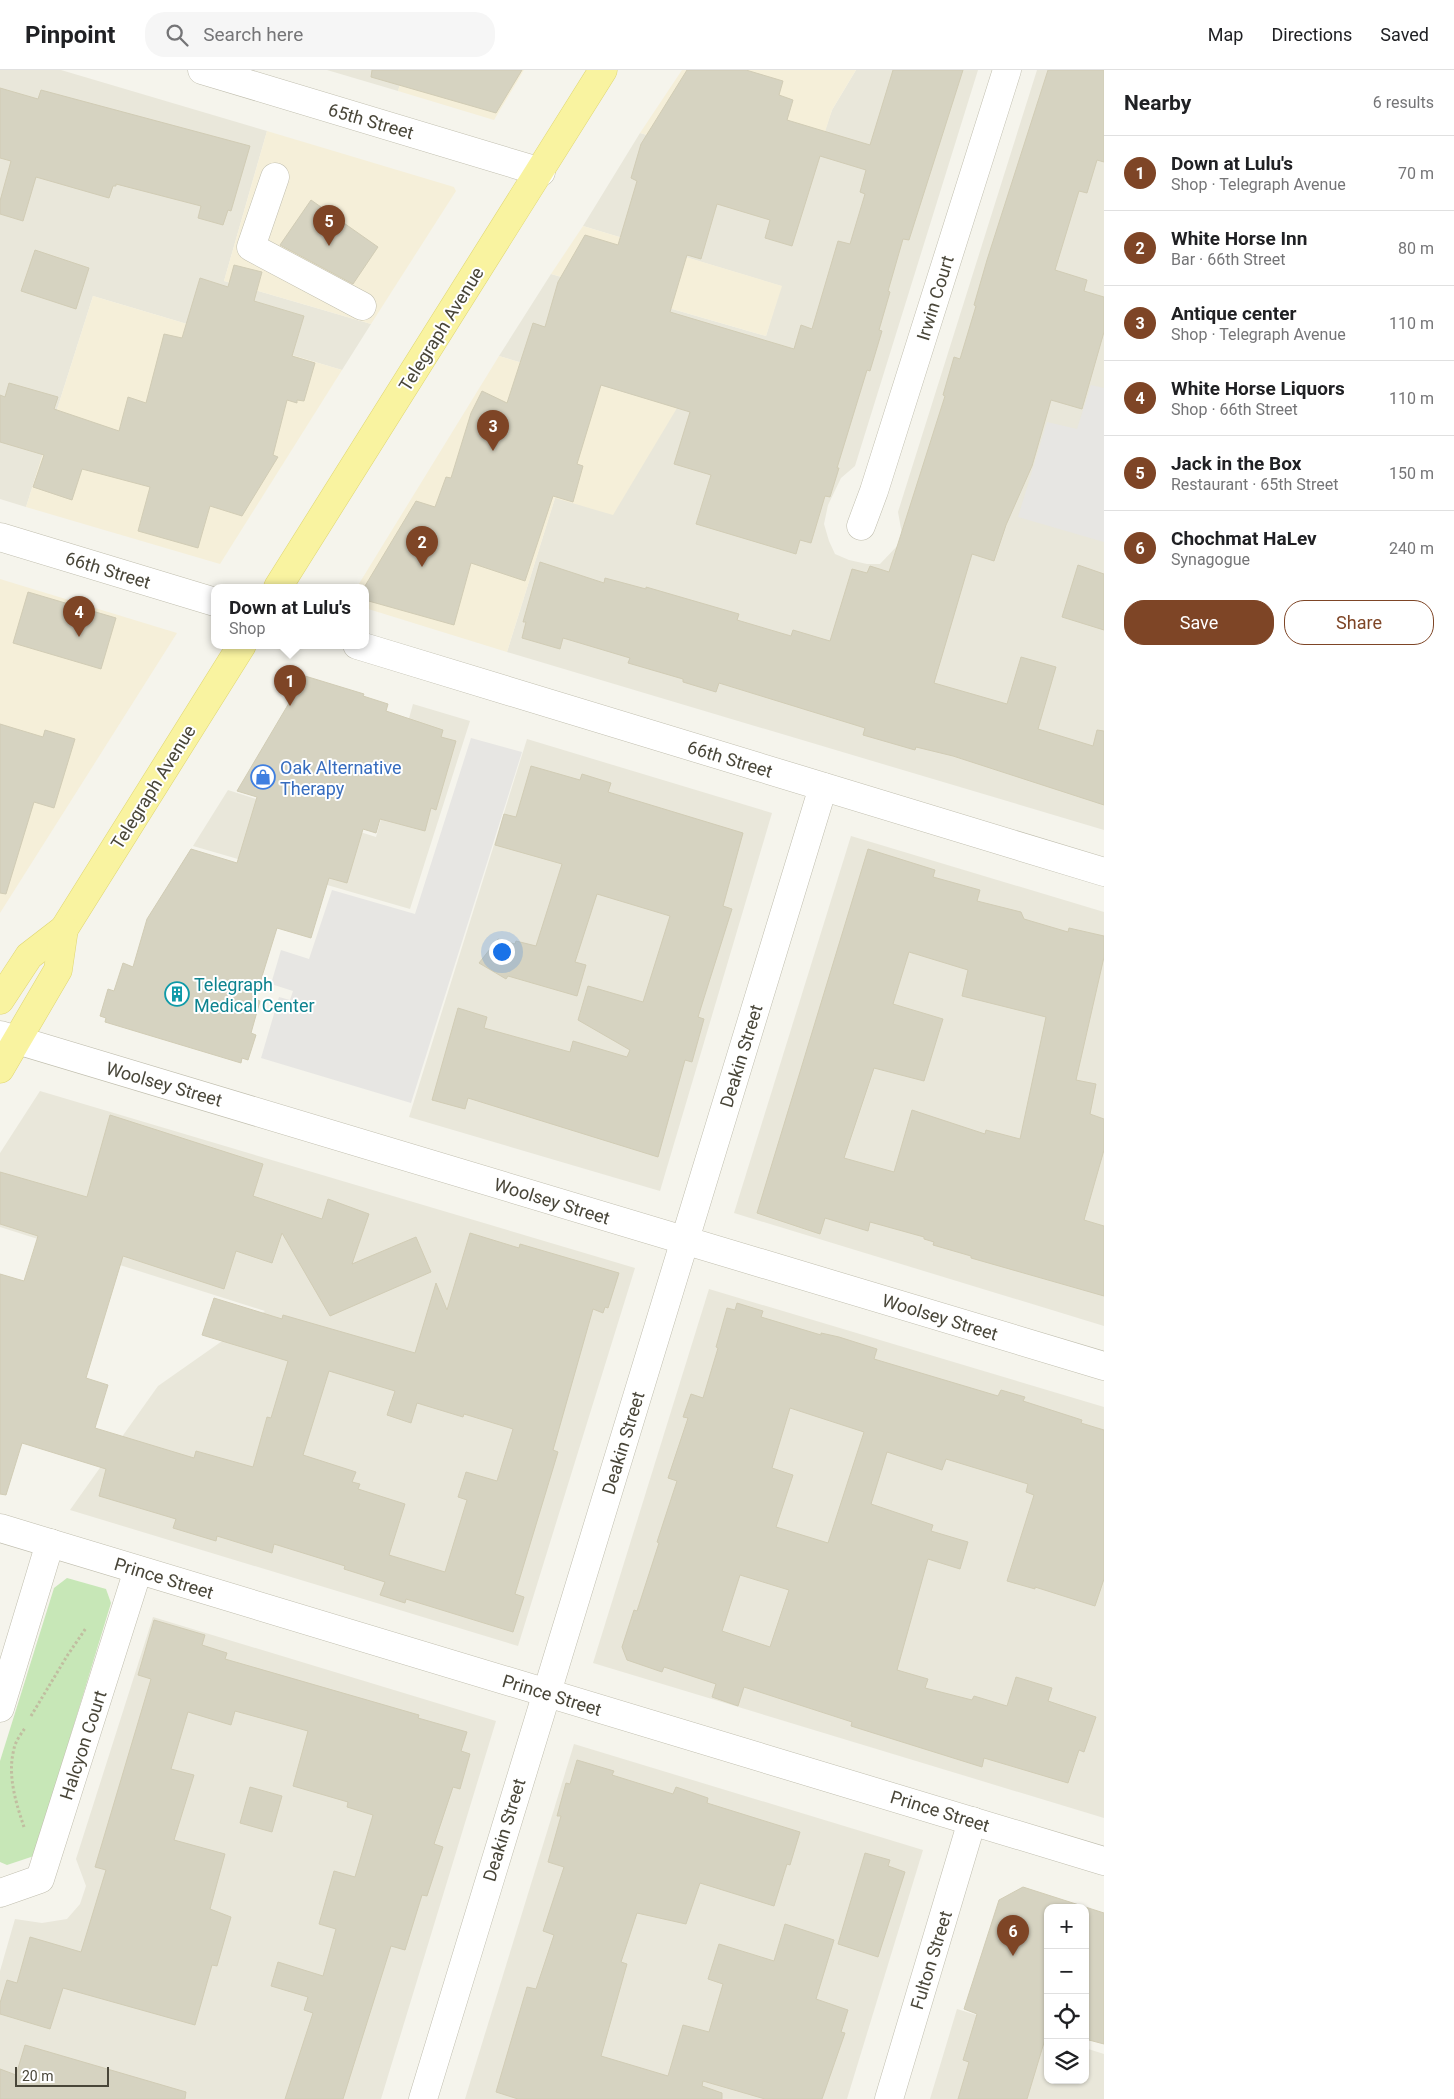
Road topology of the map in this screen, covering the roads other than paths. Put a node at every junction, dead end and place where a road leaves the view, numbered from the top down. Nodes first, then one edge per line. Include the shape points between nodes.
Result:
1 (202, 70) edge
2 (603, 70) edge
3 (1007, 70) edge
4 (541, 172) junction
5 (275, 177) dead end
6 (362, 306) dead end
7 (861, 526) dead end
8 (0, 537) edge
9 (280, 584) edge
10 (211, 601) edge
11 (239, 649) edge
12 (369, 649) edge
13 (823, 788) junction
14 (1104, 872) edge
15 (64, 929) junction
16 (0, 1000) edge
17 (8, 1038) edge
18 (0, 1069) edge
19 (685, 1241) junction
20 (1104, 1366) edge
21 (0, 1528) edge
22 (50, 1543) junction
23 (138, 1570) junction
24 (546, 1693) junction
25 (0, 1708) edge
26 (972, 1821) junction
27 (1104, 1861) edge
28 (0, 1893) edge
29 (423, 2099) edge
30 (889, 2099) edge

1 - 4 street, 65th Street
2 - 4 main road, Telegraph Avenue
3 - 7 street, Irwin Court
4 - 9 main road, Telegraph Avenue
5 - 6 street via 252,247
8 - 10 street, 66th Street
11 - 15 main road, Telegraph Avenue
12 - 13 street, 66th Street
13 - 14 street, 66th Street
13 - 19 street, Deakin Street
15 - 16 main road, Telegraph Avenue via 29,956
15 - 17 main road, Telegraph Avenue via 58,970
17 - 18 main road, Telegraph Avenue
17 - 19 street, Woolsey Street
19 - 20 street, Woolsey Street
19 - 24 street, Deakin Street
21 - 22 street, Prince Street
22 - 23 street, Prince Street
22 - 25 street
23 - 24 street, Prince Street
23 - 28 street, Halcyon Court via 40,1879
24 - 26 street, Prince Street
24 - 29 street, Deakin Street
26 - 27 street, Prince Street
26 - 30 street, Fulton Street

